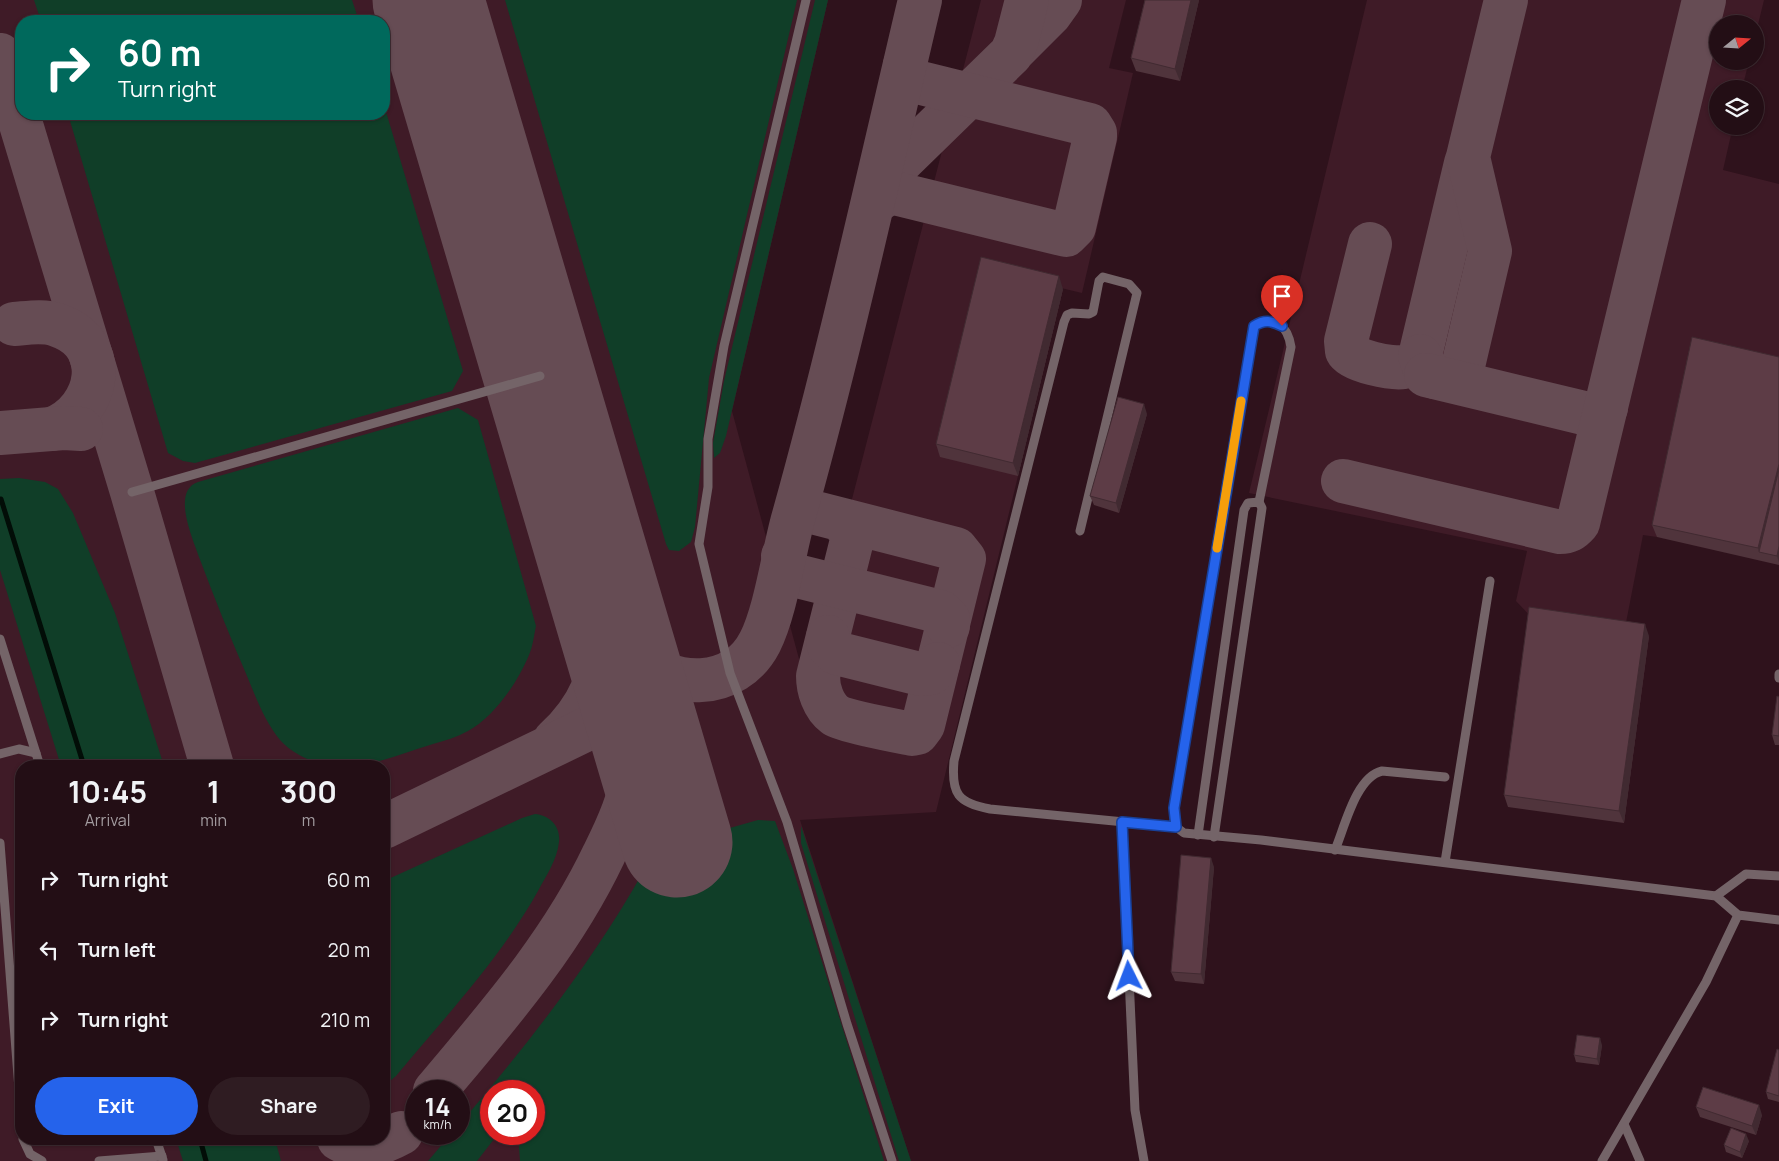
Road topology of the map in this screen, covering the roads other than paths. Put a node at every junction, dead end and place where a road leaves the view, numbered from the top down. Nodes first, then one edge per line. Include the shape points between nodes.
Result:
1 (806, 0) edge
2 (540, 376) dead end
3 (132, 492) dead end
4 (1258, 502) junction
5 (1080, 532) dead end
6 (1490, 581) dead end
7 (0, 639) edge
8 (1779, 674) edge
9 (1779, 678) edge
10 (36, 753) junction
11 (0, 754) edge
12 (38, 760) edge
13 (1445, 777) dead end
14 (1122, 822) junction
15 (1176, 827) junction
16 (1198, 835) junction
17 (1214, 837) junction
18 (0, 842) edge
19 (1335, 850) junction
20 (1445, 862) junction
21 (1779, 876) edge
22 (1716, 896) junction
23 (1738, 915) junction
24 (1779, 920) edge
25 (15, 1037) edge
26 (1624, 1124) junction
27 (26, 1145) edge
28 (158, 1145) edge
29 (163, 1158) edge
30 (42, 1161) edge
31 (99, 1161) edge
32 (892, 1161) edge
33 (1144, 1161) edge
34 (1602, 1161) edge
35 (1640, 1161) edge

1 - 32 lane via 722,355 708,439 708,486 699,544 730,673 787,822
2 - 3 lane
4 - 15 lane via 1291,348 1289,335 1282,326 1270,321 1254,326 1174,808
4 - 16 lane via 1248,503 1244,510
4 - 17 lane via 1262,508
5 - 14 lane via 1138,293 1129,284 1103,277 1098,282 1093,312 1072,313 1064,322 952,777 957,795 969,805
6 - 20 lane
7 - 10 lane
8 - 9 lane
10 - 11 lane via 19,749
10 - 12 lane
13 - 19 lane via 1373,773 1361,787
14 - 15 lane
14 - 33 lane via 1135,1110
15 - 16 lane via 1184,834
16 - 17 lane
17 - 19 lane
18 - 25 lane
19 - 20 lane
20 - 22 lane
21 - 22 lane via 1746,874
22 - 23 lane
23 - 24 lane
23 - 26 lane via 1706,982
26 - 34 lane
26 - 35 lane
27 - 30 lane via 30,1154
28 - 29 lane
29 - 31 lane

